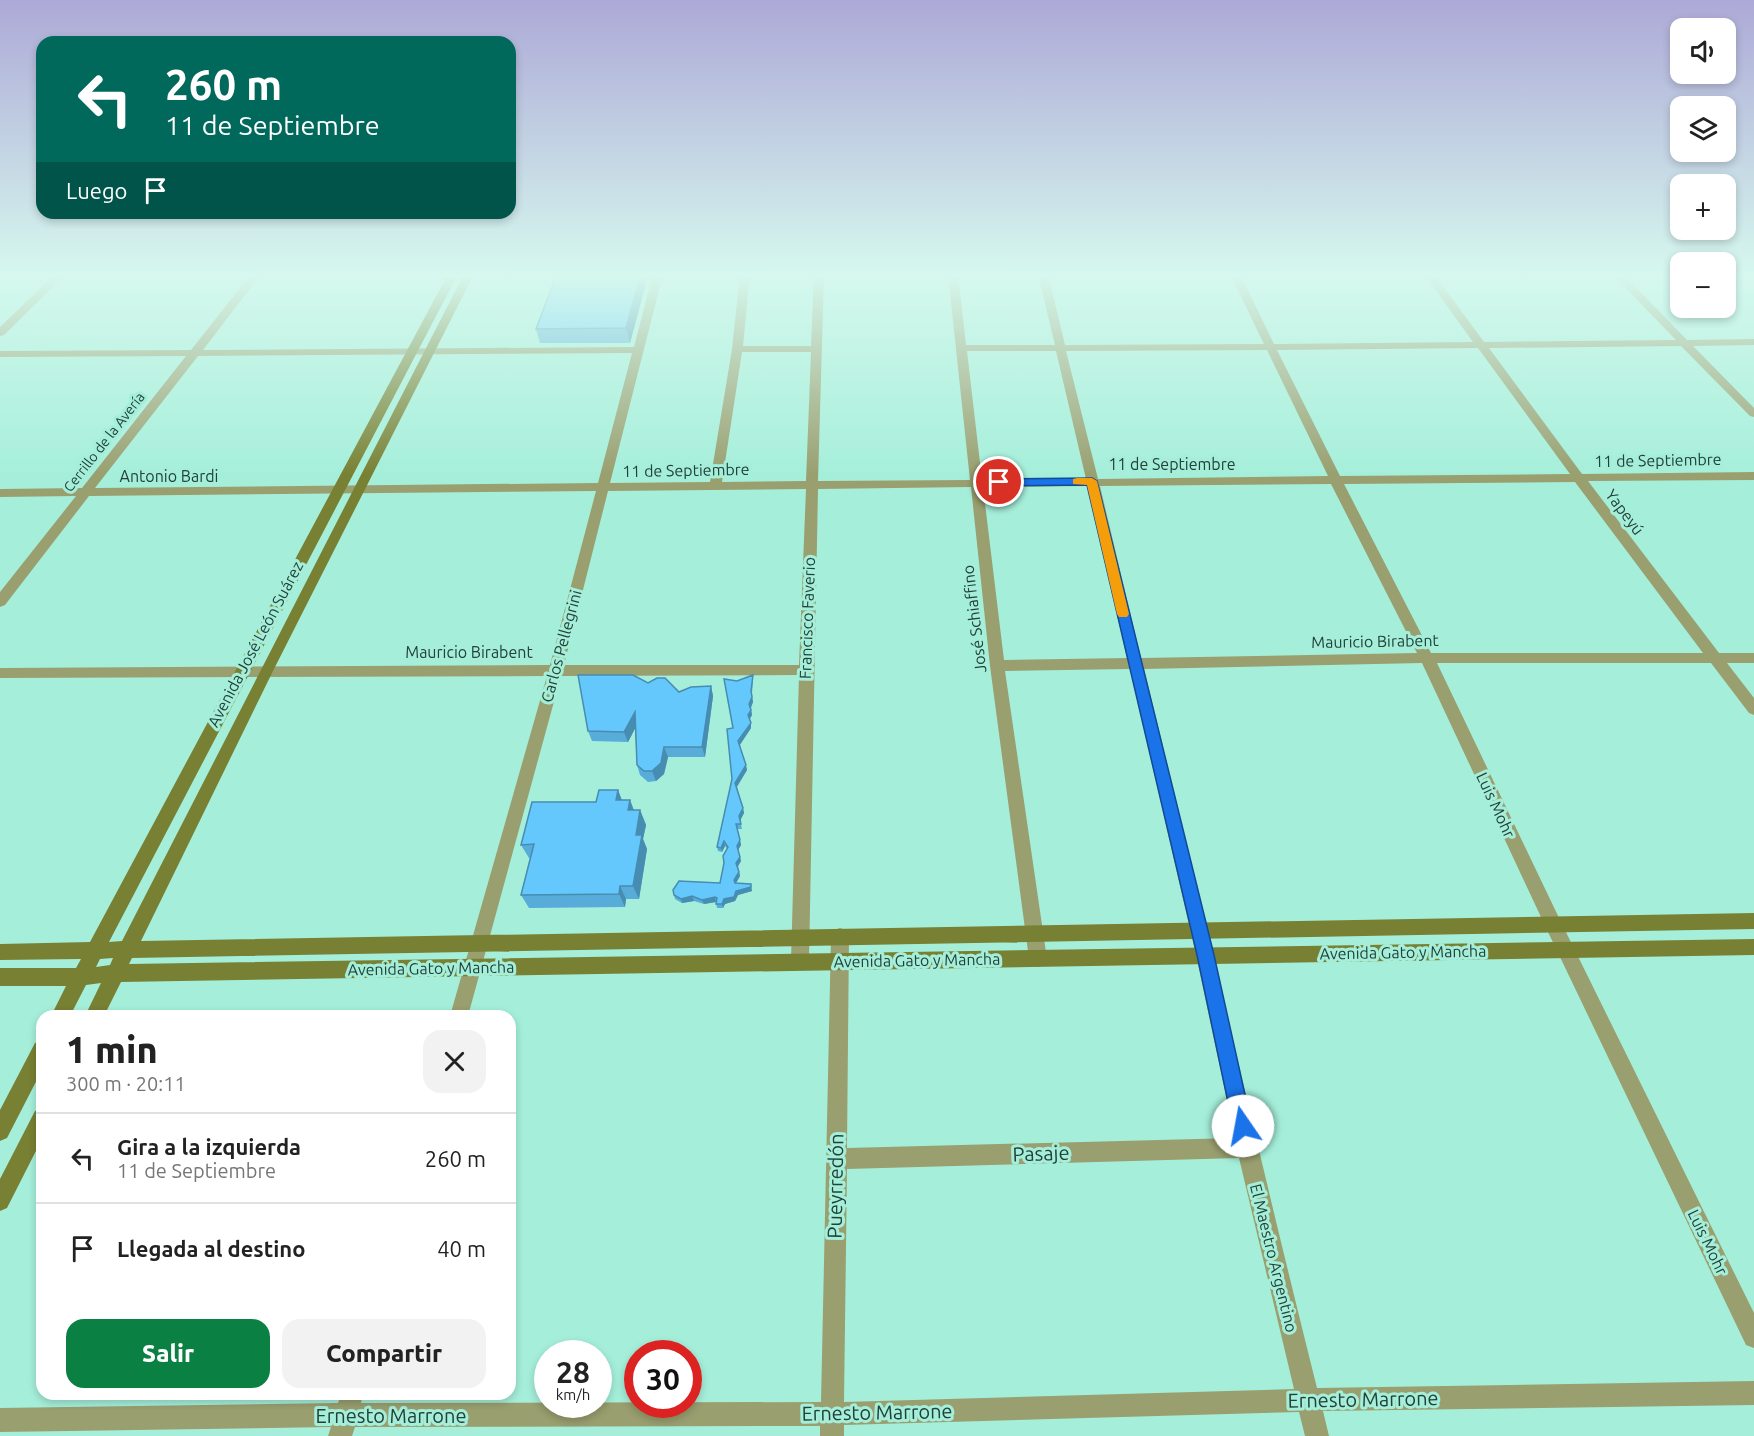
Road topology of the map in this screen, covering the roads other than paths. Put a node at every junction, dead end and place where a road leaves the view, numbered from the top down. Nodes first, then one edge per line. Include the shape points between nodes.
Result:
1 (203, 341) edge
2 (416, 341) edge
3 (435, 341) edge
4 (640, 341) edge
5 (738, 341) edge
6 (816, 341) edge
7 (960, 341) edge
8 (1060, 341) edge
9 (1268, 341) edge
10 (1478, 341) edge
11 (1754, 342) edge
12 (1685, 343) junction
13 (1480, 344) junction
14 (1062, 347) junction
15 (1271, 347) junction
16 (961, 348) junction
17 (737, 349) junction
18 (816, 349) junction
19 (411, 350) junction
20 (431, 350) junction
21 (638, 350) junction
22 (194, 352) junction
23 (0, 354) edge
24 (1754, 414) edge
25 (1754, 476) edge
26 (1578, 477) junction
27 (1335, 479) junction
28 (1092, 481) junction
29 (976, 483) junction
30 (812, 485) junction
31 (715, 486) junction
32 (602, 488) junction
33 (359, 490) junction
34 (338, 491) junction
35 (0, 493) edge
36 (84, 493) junction
37 (0, 602) edge
38 (1427, 658) junction
39 (1716, 658) junction
40 (1754, 658) edge
41 (1135, 664) junction
42 (997, 666) junction
43 (556, 669) junction
44 (806, 670) junction
45 (241, 671) junction
46 (266, 671) junction
47 (0, 673) edge
48 (1754, 709) edge
49 (1754, 921) edge
50 (1554, 926) junction
51 (1200, 931) junction
52 (1035, 932) junction
53 (840, 936) junction
54 (801, 937) junction
55 (479, 944) junction
56 (1754, 947) edge
57 (1566, 949) junction
58 (127, 950) junction
59 (93, 951) junction
60 (0, 952) edge
61 (1205, 955) junction
62 (1038, 959) junction
63 (800, 961) junction
64 (840, 961) junction
65 (472, 967) junction
66 (116, 973) junction
67 (0, 977) edge
68 (80, 977) junction
69 (63, 1010) edge
70 (97, 1010) edge
71 (461, 1010) edge
72 (36, 1062) edge
73 (36, 1130) edge
74 (0, 1131) edge
75 (1247, 1148) junction
76 (835, 1159) junction
77 (0, 1201) edge
78 (1754, 1337) edge
79 (1754, 1393) edge
80 (1309, 1400) junction
81 (346, 1415) edge
82 (0, 1420) edge
83 (832, 1425) edge
84 (1317, 1436) edge

1 - 22 street, Cerrillo de la Avería
2 - 19 main road, Avenida José León Suárez
3 - 20 main road, Avenida José León Suárez
4 - 21 street, Carlos Pellegrini
5 - 17 street
6 - 18 street, Francisco Faverio
7 - 16 street, José Schiaffino
8 - 14 street, El Maestro Argentino
9 - 15 street, Luis Mohr
10 - 13 street, Yapeyú
11 - 12 street
12 - 13 street
12 - 24 street
13 - 15 street
13 - 26 street, Yapeyú
14 - 15 street
14 - 16 street
14 - 28 street, El Maestro Argentino
15 - 27 street, Luis Mohr
16 - 29 street, José Schiaffino
17 - 18 street
17 - 31 street
18 - 30 street, Francisco Faverio
19 - 20 street
19 - 22 street
19 - 34 main road, Avenida José León Suárez
20 - 21 street
20 - 33 main road, Avenida José León Suárez
21 - 32 street, Carlos Pellegrini
22 - 23 street
22 - 36 street, Cerrillo de la Avería
25 - 26 street, 11 de Septiembre
26 - 27 street, 11 de Septiembre
26 - 39 street, Yapeyú
27 - 28 street, 11 de Septiembre
27 - 38 street, Luis Mohr
28 - 29 street, 11 de Septiembre
28 - 41 street, El Maestro Argentino
29 - 30 street, 11 de Septiembre
29 - 42 street, José Schiaffino
30 - 31 street, 11 de Septiembre
30 - 44 street, Francisco Faverio
31 - 32 street, 11 de Septiembre
32 - 33 street, 11 de Septiembre
32 - 43 street, Carlos Pellegrini
33 - 34 street, 11 de Septiembre
33 - 46 main road, Avenida José León Suárez
34 - 36 street, Antonio Bardi
34 - 45 main road, Avenida José León Suárez
35 - 36 street, Antonio Bardi
36 - 37 street, Cerrillo de la Avería
38 - 39 street, Mauricio Birabent
38 - 41 street, Mauricio Birabent
38 - 50 street, Luis Mohr
39 - 40 street, Mauricio Birabent
39 - 48 street, Yapeyú
41 - 42 street, Mauricio Birabent
41 - 51 street, El Maestro Argentino
42 - 52 street, José Schiaffino
43 - 44 street, Mauricio Birabent
43 - 46 street, Mauricio Birabent
43 - 55 street, Carlos Pellegrini
44 - 54 street, Francisco Faverio
45 - 46 street, Mauricio Birabent
45 - 47 street, Mauricio Birabent
45 - 59 main road, Avenida José León Suárez
46 - 58 main road, Avenida José León Suárez
49 - 50 main road, Avenida Gato y Mancha
50 - 51 main road, Avenida Gato y Mancha
50 - 57 street, Luis Mohr
51 - 52 main road, Avenida Gato y Mancha
51 - 61 street, El Maestro Argentino
52 - 53 main road, Avenida Gato y Mancha
52 - 62 street, José Schiaffino
53 - 54 main road, Avenida Gato y Mancha
53 - 64 street, Pueyrredón
54 - 55 main road, Avenida Gato y Mancha
54 - 63 street, Francisco Faverio
55 - 58 main road, Avenida Gato y Mancha
55 - 65 street, Carlos Pellegrini
56 - 57 main road, Avenida Gato y Mancha
57 - 61 main road, Avenida Gato y Mancha
57 - 78 street, Luis Mohr
58 - 59 main road, Avenida Gato y Mancha
58 - 66 main road, Avenida José León Suárez
59 - 60 main road, Avenida Gato y Mancha
59 - 68 main road, Avenida José León Suárez
61 - 62 main road, Avenida Gato y Mancha
61 - 75 street, El Maestro Argentino
62 - 64 main road, Avenida Gato y Mancha
63 - 64 main road, Avenida Gato y Mancha
63 - 65 main road, Avenida Gato y Mancha
64 - 76 street, Pueyrredón
65 - 66 main road, Avenida Gato y Mancha
65 - 71 street, Carlos Pellegrini
66 - 68 main road, Avenida Gato y Mancha
66 - 70 main road, Avenida José León Suárez
67 - 68 main road, Avenida Gato y Mancha
68 - 69 main road, Avenida José León Suárez
72 - 74 main road
73 - 77 main road
75 - 76 street, Pasaje
75 - 80 street, El Maestro Argentino
76 - 83 street, Pueyrredón
79 - 80 street, Ernesto Marrone
80 - 83 street, Ernesto Marrone
80 - 84 street, El Maestro Argentino
81 - 82 street, Ernesto Marrone
81 - 83 street, Ernesto Marrone

